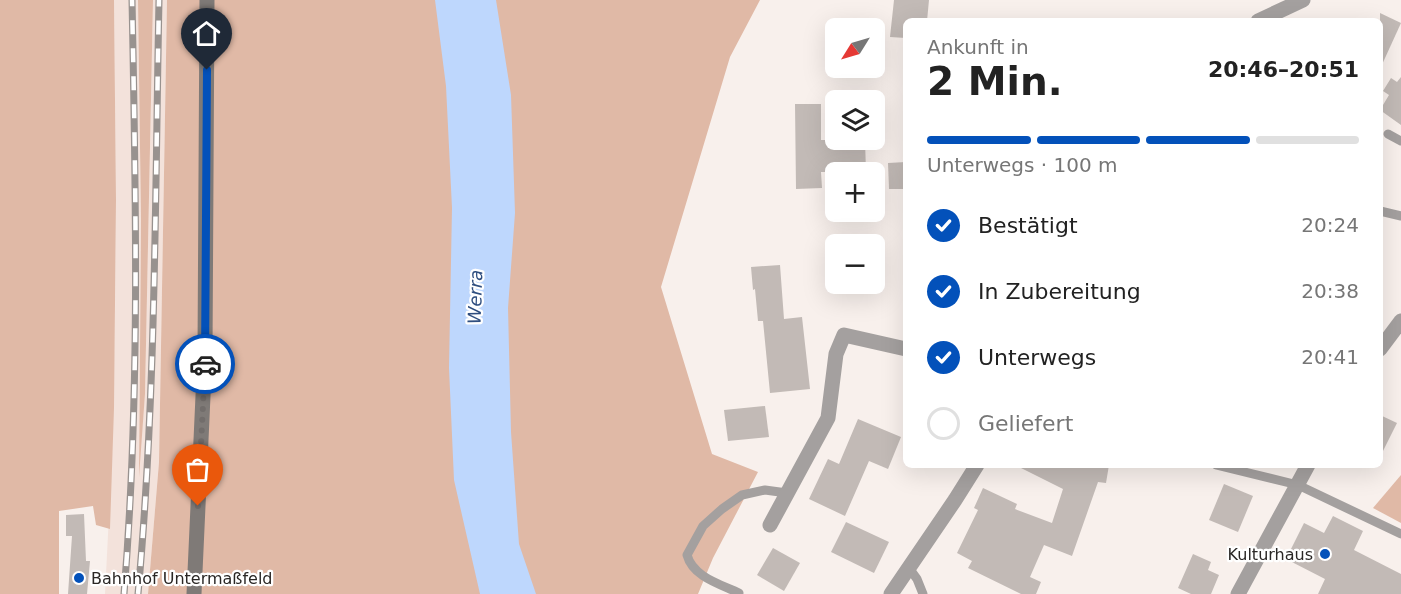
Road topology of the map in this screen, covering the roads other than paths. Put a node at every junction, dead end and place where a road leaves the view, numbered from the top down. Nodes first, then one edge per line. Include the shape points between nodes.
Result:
1 (207, 0) edge
2 (1303, 0) edge
3 (1264, 18) edge
4 (1389, 134) dead end
5 (1401, 141) edge
6 (1383, 212) edge
7 (1401, 216) edge
8 (1401, 321) edge
9 (1390, 344) edge
10 (903, 348) edge
11 (975, 468) edge
12 (1229, 468) edge
13 (1306, 468) edge
14 (1298, 484) junction
15 (787, 493) junction
16 (770, 525) dead end
17 (1401, 534) edge
18 (909, 568) junction
19 (739, 593) edge
20 (194, 594) edge
21 (891, 594) edge
22 (922, 594) edge
23 (1238, 594) edge

1 - 20 main road via 205,352
2 - 3 street
4 - 5 lane
6 - 7 lane
8 - 9 street
10 - 15 street via 844,335 836,354 828,418
11 - 18 street
12 - 14 lane
13 - 14 street
14 - 17 lane
14 - 23 street
15 - 16 street
15 - 19 lane via 765,490 742,495 703,526 687,555 695,571
18 - 21 street
18 - 22 lane

